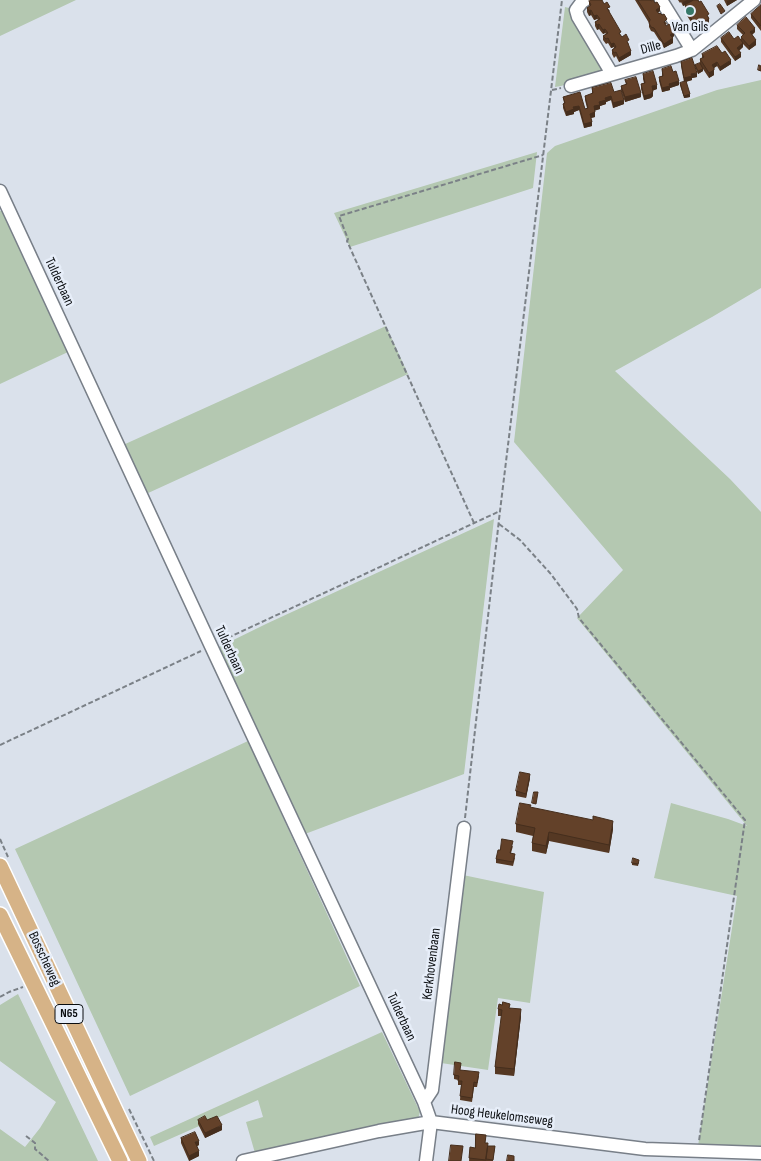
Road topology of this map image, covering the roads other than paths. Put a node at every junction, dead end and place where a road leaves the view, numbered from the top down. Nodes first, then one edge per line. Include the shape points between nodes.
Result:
1 (585, 0) edge
2 (661, 0) edge
3 (754, 0) edge
4 (692, 50) junction
5 (612, 74) junction
6 (570, 86) dead end
7 (0, 191) edge
8 (464, 828) road end
9 (0, 866) edge
10 (0, 915) edge
11 (424, 1102) junction
12 (431, 1122) junction
13 (761, 1153) edge
14 (120, 1161) edge
15 (139, 1161) edge
16 (243, 1161) edge
17 (426, 1161) edge

1 - 5 street via 576,10 578,17
2 - 4 street
3 - 4 street, Dille
4 - 5 street, Dille
5 - 6 street, Dille
7 - 11 street, Tulderbaan
8 - 11 street, Kerkhovenbaan via 432,1090
9 - 15 main road, Bosscheweg / N65
10 - 14 main road, Bosscheweg / N65
11 - 12 street, Tulderbaan
12 - 13 street, Hoog Heukelomseweg via 645,1149
12 - 16 street, Hoog Heukelomseweg via 379,1130
12 - 17 street

